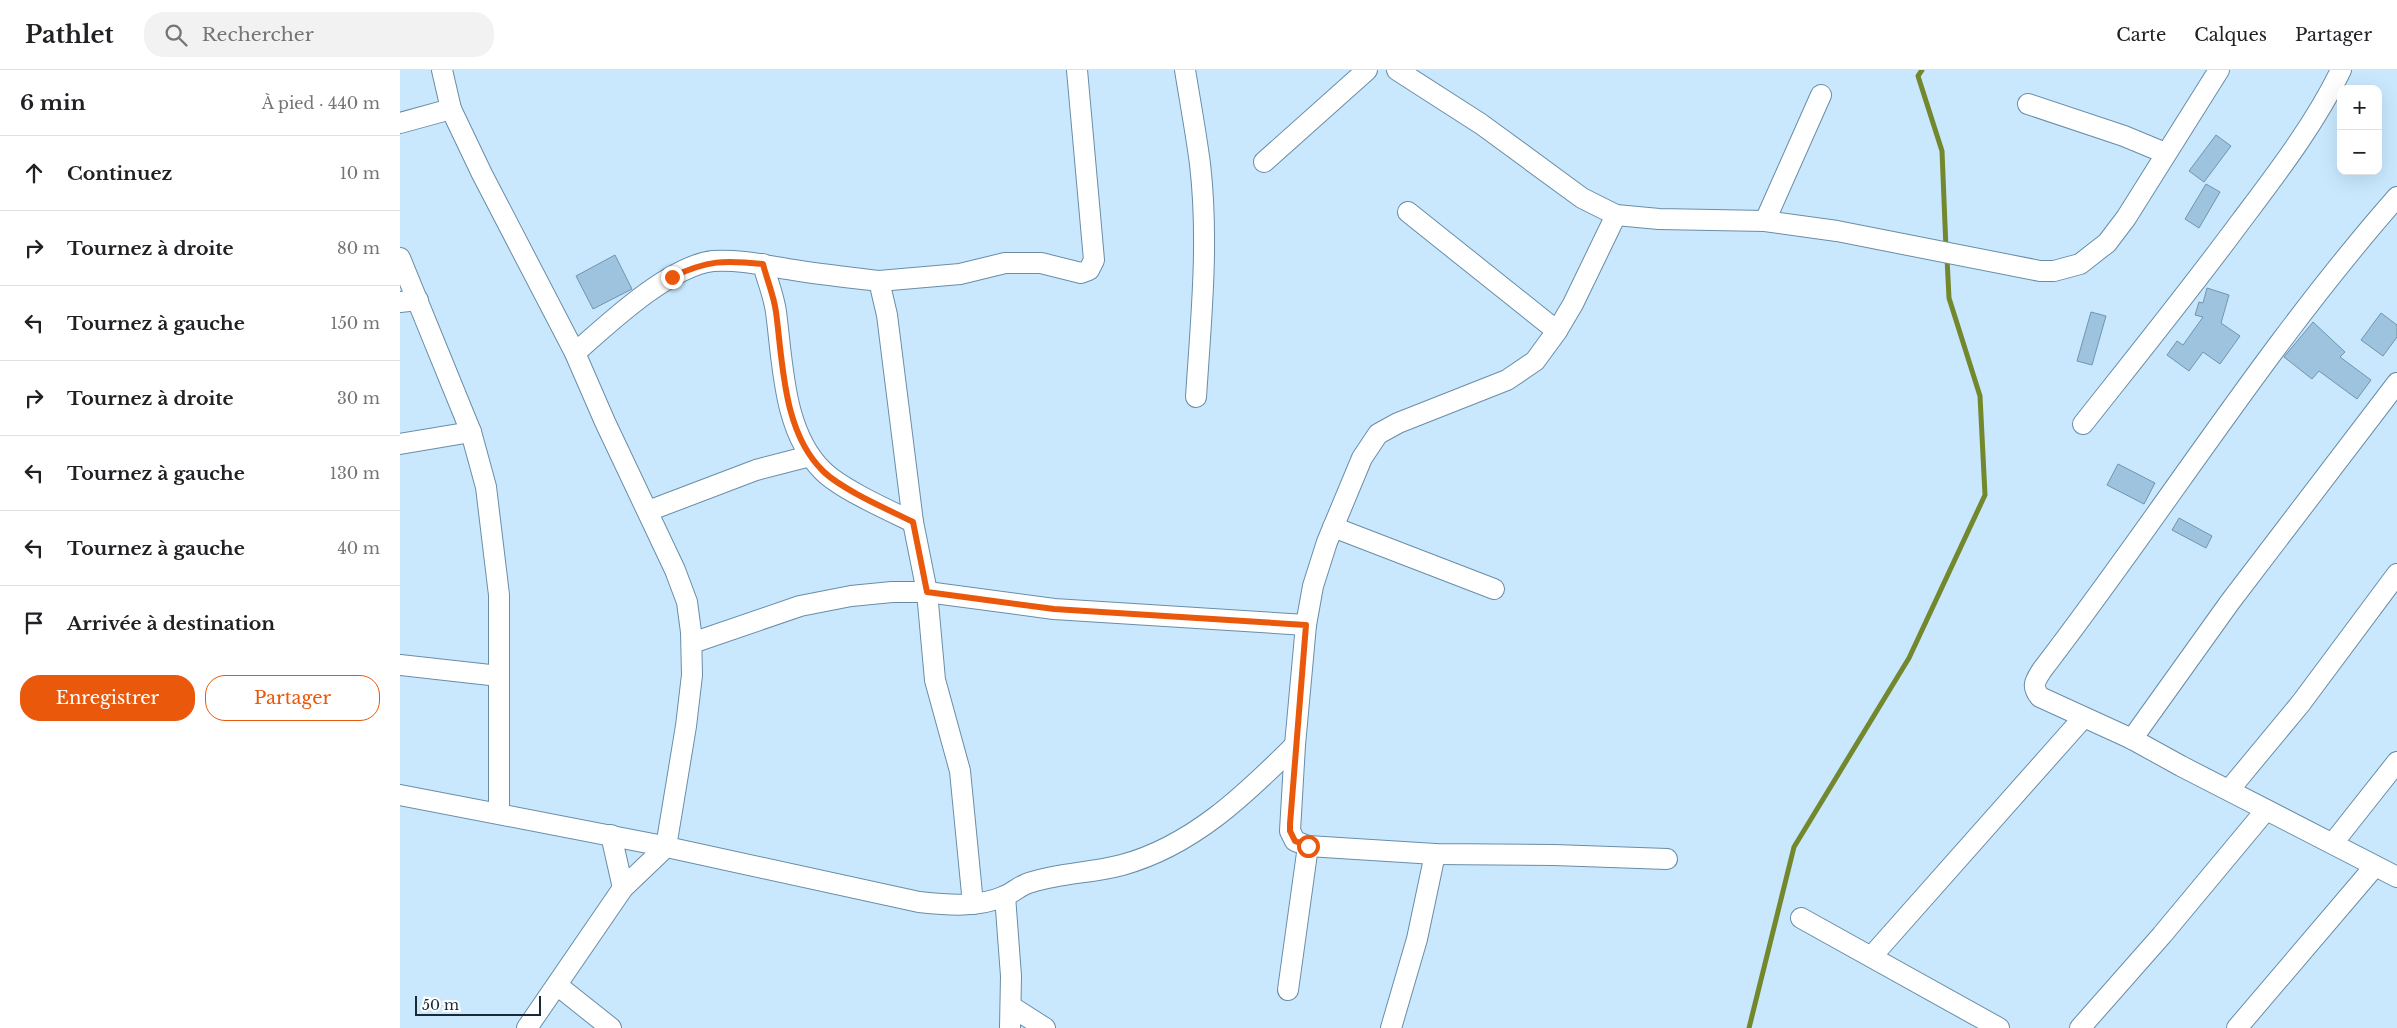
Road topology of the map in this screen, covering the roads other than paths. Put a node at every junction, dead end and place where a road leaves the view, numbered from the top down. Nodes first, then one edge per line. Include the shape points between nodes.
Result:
1 (442, 70) edge
2 (1077, 70) edge
3 (1185, 70) edge
4 (1367, 70) edge
5 (1398, 70) edge
6 (2219, 70) edge
7 (2341, 70) edge
8 (1821, 95) dead end
9 (2028, 104) dead end
10 (451, 109) junction
11 (400, 123) edge
12 (2166, 153) junction
13 (1264, 162) dead end
14 (2397, 197) edge
15 (1408, 212) dead end
16 (1616, 215) junction
17 (1765, 221) junction
18 (400, 258) edge
19 (763, 264) junction
20 (880, 281) junction
21 (409, 301) edge
22 (1557, 331) junction
23 (575, 352) junction
24 (2397, 383) edge
25 (1196, 397) dead end
26 (2083, 424) dead end
27 (472, 432) junction
28 (400, 444) edge
29 (810, 456) junction
30 (648, 511) junction
31 (913, 522) junction
32 (1333, 527) junction
33 (2397, 574) edge
34 (1494, 589) dead end
35 (927, 592) junction
36 (1306, 625) junction
37 (692, 643) junction
38 (400, 665) edge
39 (499, 676) junction
40 (2083, 718) junction
41 (2132, 739) junction
42 (1295, 745) junction
43 (2397, 762) edge
44 (2229, 790) junction
45 (400, 796) edge
46 (2266, 810) junction
47 (499, 813) junction
48 (612, 836) junction
49 (2333, 843) junction
50 (1308, 846) junction
51 (666, 847) junction
52 (1435, 854) junction
53 (1668, 860) dead end
54 (2375, 866) junction
55 (2397, 877) edge
56 (623, 888) junction
57 (1005, 896) junction
58 (973, 904) junction
59 (1801, 918) dead end
60 (1872, 956) junction
61 (557, 985) junction
62 (1288, 990) dead end
63 (1012, 1007) junction
64 (526, 1028) edge
65 (611, 1028) edge
66 (1010, 1028) edge
67 (1045, 1028) edge
68 (1391, 1028) edge
69 (1999, 1028) edge
70 (2080, 1028) edge
71 (2237, 1028) edge

1 - 10 street
2 - 20 street via 1094,260 1089,270 1081,274 1041,264 1005,263 960,274
3 - 25 street via 1200,165 1203,228 1204,266
4 - 13 street
5 - 16 street via 1481,124 1582,198
6 - 12 street
7 - 26 street via 2331,91 2278,171
8 - 17 street
9 - 12 street
10 - 11 street
10 - 23 street
12 - 17 street via 2126,218 2107,242 2080,264 2067,268 2028,270 1837,231
14 - 40 street via 2305,309 2034,681 2034,690 2040,697
15 - 22 street
16 - 17 street
16 - 22 street
18 - 21 street
19 - 20 street
19 - 23 street via 712,262 694,266 648,293
19 - 29 street via 776,310 779,356 788,400
20 - 31 street
21 - 27 street
22 - 32 street via 1535,361 1507,380 1378,434 1362,458
23 - 30 street
24 - 41 street via 2230,602
27 - 28 street
27 - 39 street via 486,487 493,539 498,595
29 - 30 street via 756,470
29 - 31 street via 824,472
30 - 37 street via 687,602
31 - 35 street
32 - 34 street
32 - 36 street via 1313,586
33 - 44 street via 2301,703
35 - 36 street via 1054,609
35 - 37 street via 851,596 800,606
35 - 58 street via 935,680 960,771
36 - 42 street
37 - 51 street via 686,726
38 - 39 street
39 - 47 street
40 - 41 street
40 - 60 street
41 - 44 street
42 - 50 street via 1290,831 1295,841
42 - 57 street via 1249,791 1182,840 1121,865 1029,882
43 - 49 street
44 - 46 street
45 - 47 street
46 - 49 street
46 - 70 street
47 - 48 street
48 - 51 street
48 - 56 street
49 - 54 street
50 - 52 street
50 - 62 street
51 - 56 street
51 - 58 street via 919,902
52 - 53 street
52 - 68 street
54 - 55 street
54 - 71 street
56 - 61 street
57 - 58 street
57 - 63 street
59 - 60 street
60 - 69 street
61 - 64 street
61 - 65 street
63 - 66 street
63 - 67 street

